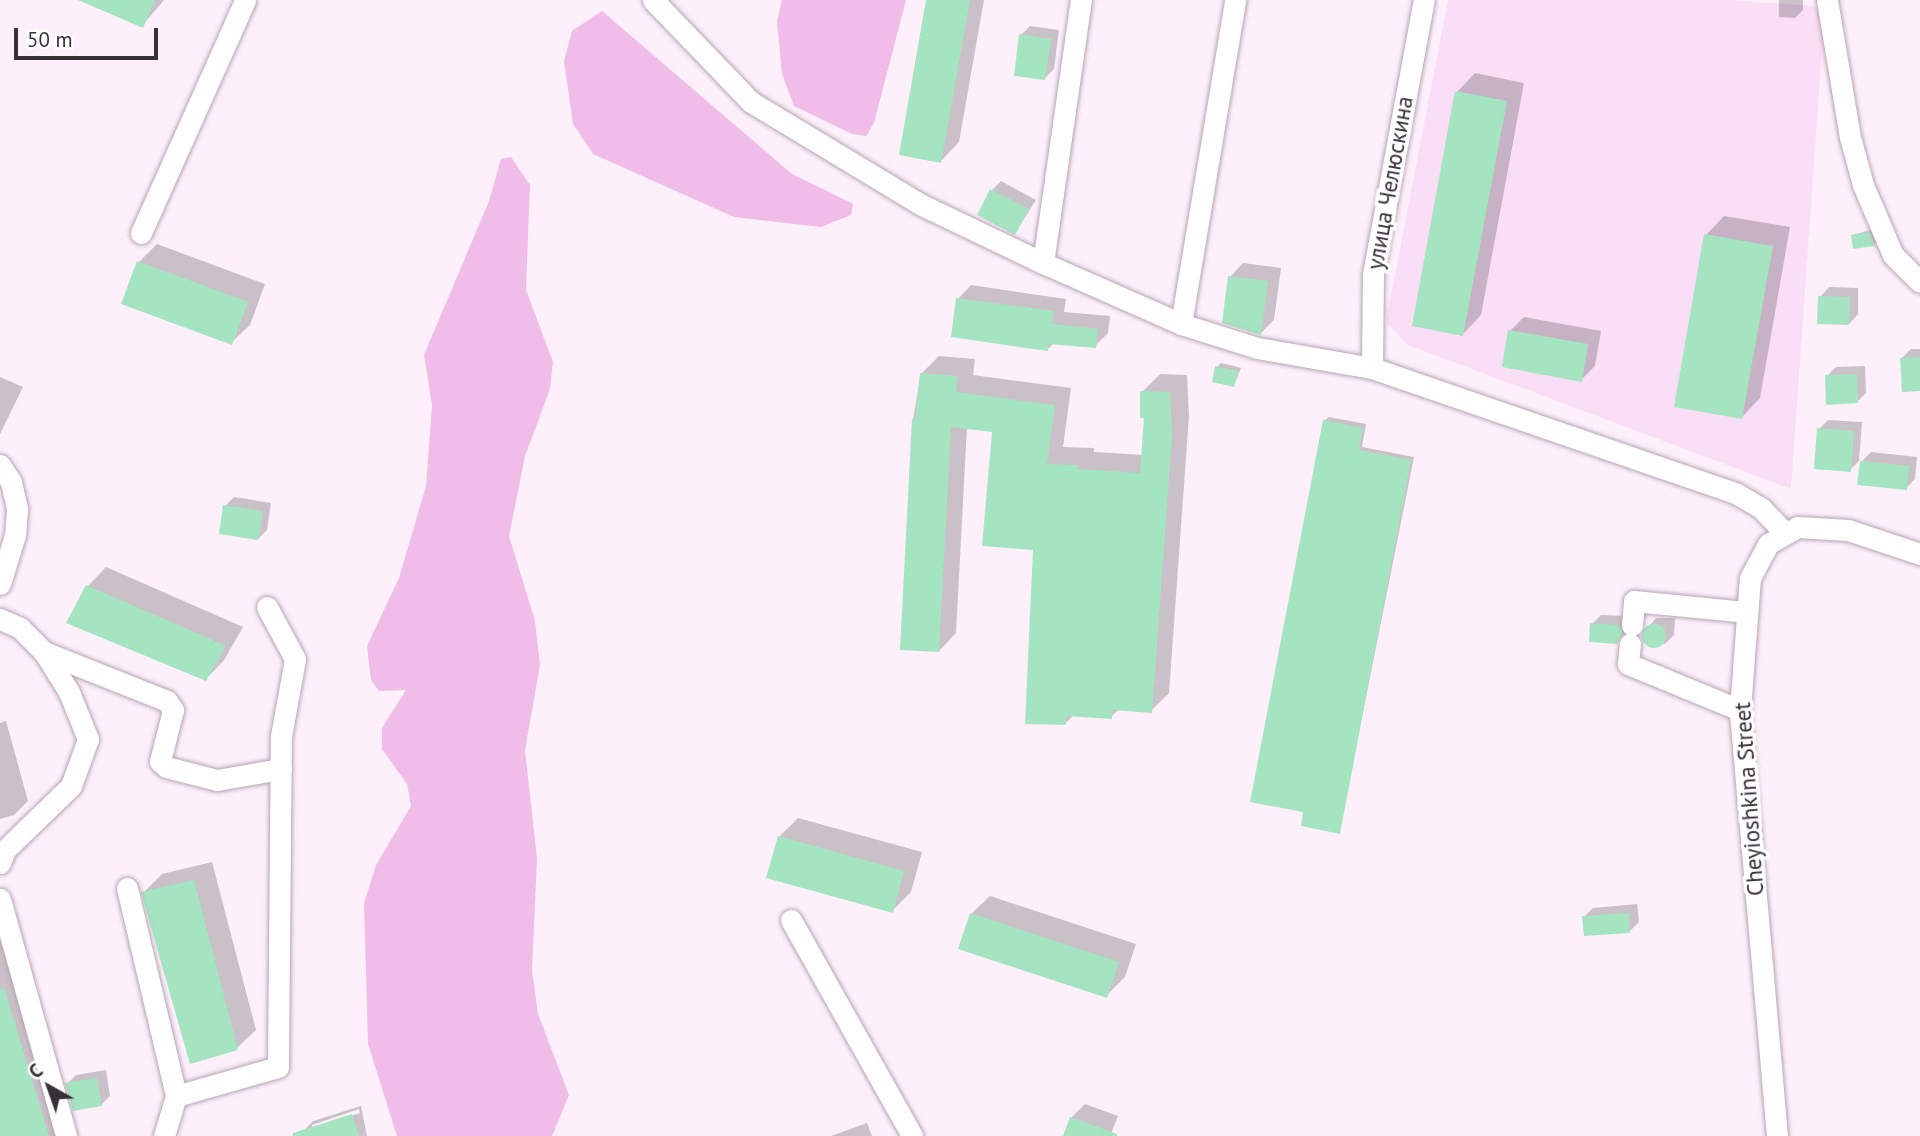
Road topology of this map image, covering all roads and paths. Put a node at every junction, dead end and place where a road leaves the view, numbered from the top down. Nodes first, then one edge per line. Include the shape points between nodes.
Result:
1 (245, 0) edge
2 (653, 0) edge
3 (1081, 0) edge
4 (1235, 0) edge
5 (1424, 0) edge
6 (1827, 0) edge
7 (141, 233) dead end
8 (1043, 263) junction
9 (1920, 280) edge
10 (1181, 324) junction
11 (1372, 368) junction
12 (0, 465) edge
13 (1785, 533) junction
14 (8, 534) edge
15 (1920, 554) edge
16 (0, 584) edge
17 (267, 607) dead end
18 (1746, 612) junction
19 (0, 619) edge
20 (44, 652) junction
21 (1740, 710) junction
22 (281, 769) junction
23 (0, 863) edge
24 (127, 888) dead end
25 (0, 899) edge
26 (791, 920) dead end
27 (176, 1096) junction
28 (66, 1136) edge
29 (164, 1136) edge
30 (912, 1136) edge
31 (1777, 1136) edge

1 - 7 street
2 - 8 street via 751,102 922,205
3 - 8 street
4 - 10 street
5 - 11 street, улица Челюскина via 1373,274
6 - 9 street via 1850,137 1863,185 1893,254
8 - 10 street
10 - 11 street via 1257,348
11 - 13 street via 1737,494 1761,508
12 - 14 street via 11,482 17,509
13 - 15 street, Cheyioshkina Street via 1816,525 1848,530
13 - 18 street, Cheyioshkina Street via 1768,544 1756,561
14 - 16 street
17 - 22 street via 295,659 281,736
18 - 21 street, Cheyioshkina Street
18 - 21 street via 1634,601 1628,664
19 - 20 street via 20,628
20 - 22 street via 167,701 173,710 160,761 166,767 217,780
20 - 23 street via 69,692 88,739 71,786 5,850
21 - 31 street, Cheyioshkina Street
22 - 27 street via 278,1067
24 - 27 street
25 - 28 street
26 - 30 street
27 - 29 street

